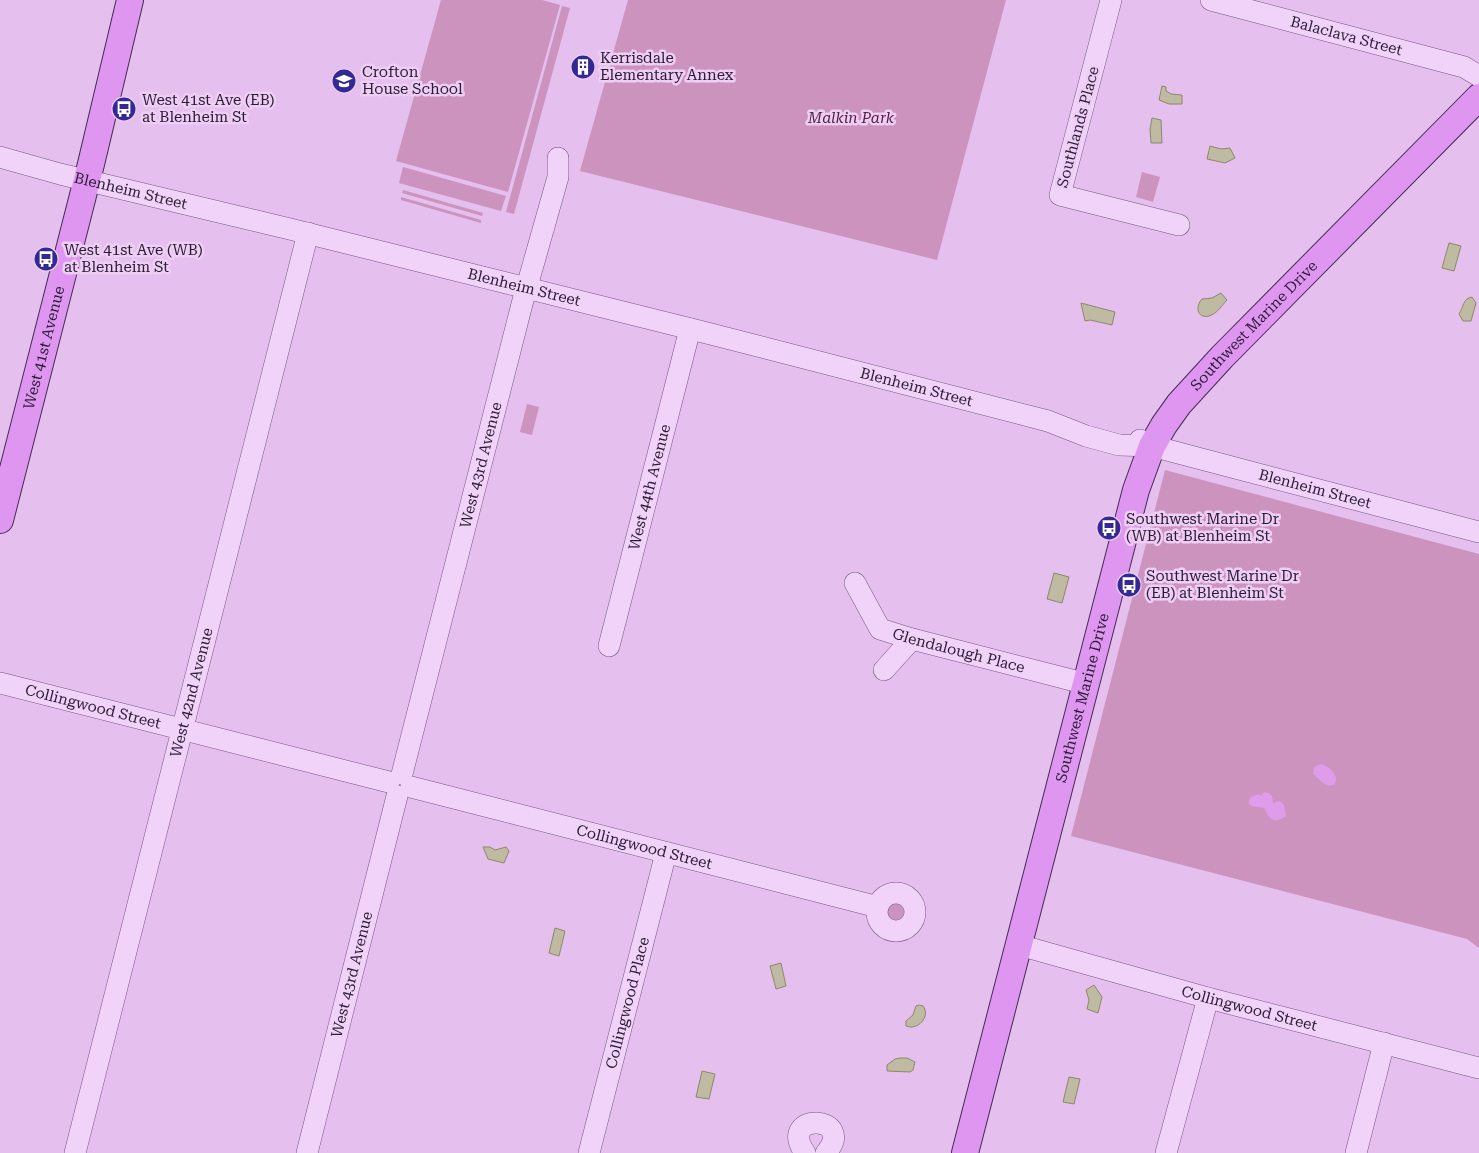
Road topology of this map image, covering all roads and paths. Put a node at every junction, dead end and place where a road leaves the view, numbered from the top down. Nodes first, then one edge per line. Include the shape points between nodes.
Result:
1 (130, 0) edge
2 (1111, 0) edge
3 (1211, 0) edge
4 (1479, 76) edge
5 (1479, 97) edge
6 (0, 157) edge
7 (558, 158) dead end
8 (86, 181) junction
9 (1179, 224) dead end
10 (308, 233) junction
11 (527, 288) junction
12 (690, 329) junction
13 (1152, 446) junction
14 (0, 520) edge
15 (1479, 532) edge
16 (855, 583) dead end
17 (912, 640) junction
18 (609, 646) dead end
19 (884, 670) dead end
20 (0, 683) edge
21 (1087, 684) junction
22 (182, 730) junction
23 (400, 785) junction
24 (666, 853) junction
25 (878, 907) dead end
26 (1019, 945) junction
27 (1208, 998) junction
28 (1384, 1043) junction
29 (1479, 1068) edge
30 (75, 1153) edge
31 (307, 1153) edge
32 (589, 1153) edge
33 (805, 1153) edge
34 (826, 1153) edge
35 (965, 1153) edge
36 (1166, 1153) edge
37 (1356, 1153) edge

1 - 8 main road, West 41st Avenue
2 - 9 street, Southlands Place via 1060,195
3 - 4 street, Balaclava Street via 1464,67
5 - 13 main road, Southwest Marine Drive via 1222,357 1179,404
6 - 8 street, Blenheim Street
7 - 11 street, West 43rd Avenue via 558,177
8 - 10 street, Blenheim Street
8 - 14 main road, West 41st Avenue
10 - 11 street, Blenheim Street
10 - 22 street, West 42nd Avenue
11 - 12 street, Blenheim Street
11 - 23 street, West 43rd Avenue
12 - 13 street, Blenheim Street via 1048,421 1112,430
12 - 18 street, West 44th Avenue
13 - 15 street, Blenheim Street
13 - 21 main road, Southwest Marine Drive via 1136,490
16 - 17 street, Glendalough Place via 880,629
17 - 19 street
17 - 21 street, Glendalough Place
20 - 22 street, Collingwood Street
21 - 26 main road, Southwest Marine Drive
22 - 23 street, Collingwood Street
22 - 30 street, West 42nd Avenue
23 - 24 street, Collingwood Street
23 - 31 street, West 43rd Avenue
24 - 25 street, Collingwood Street
24 - 32 street, Collingwood Place
26 - 27 street, Collingwood Street
26 - 35 main road, Southwest Marine Drive
27 - 28 street, Collingwood Street
27 - 36 street
28 - 29 street, Collingwood Street
28 - 37 street
33 - 34 street via 799,1143 800,1132 814,1122 824,1124 832,1131 833,1142

